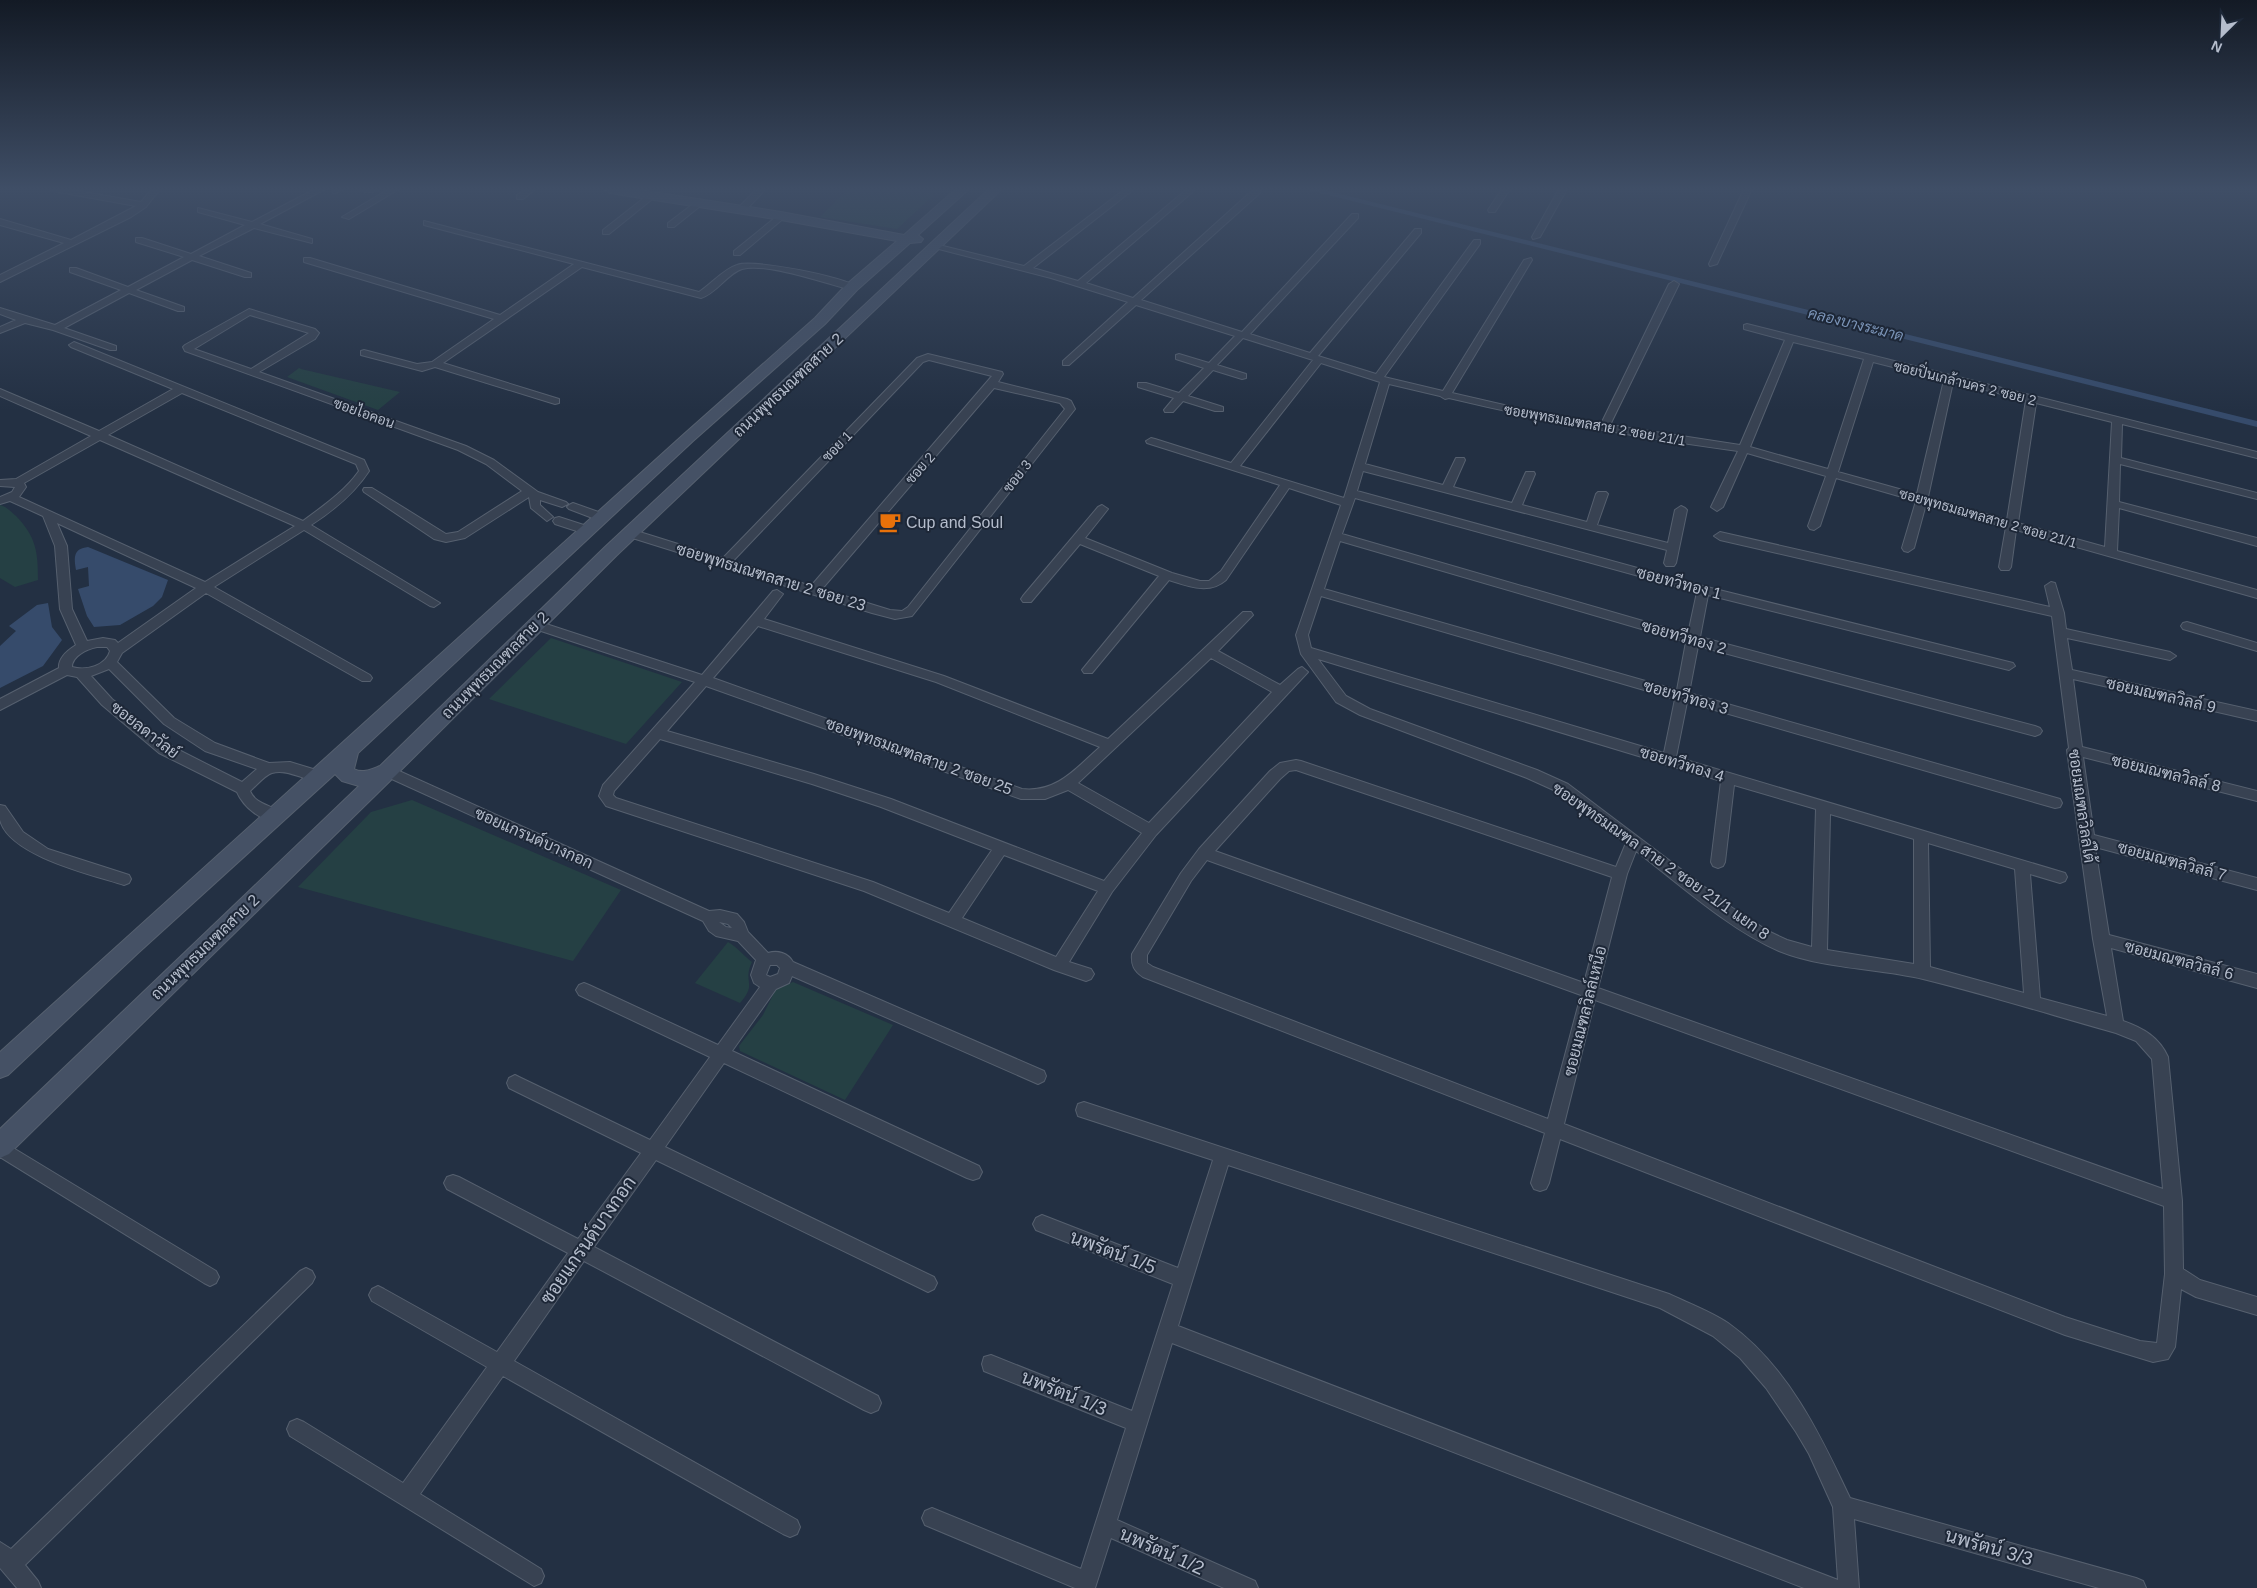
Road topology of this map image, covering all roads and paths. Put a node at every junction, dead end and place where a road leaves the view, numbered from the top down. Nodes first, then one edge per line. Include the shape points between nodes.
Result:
1 (32, 263) edge
2 (179, 263) edge
3 (210, 263) edge
4 (317, 263) edge
5 (577, 263) edge
6 (879, 263) edge
7 (896, 263) edge
8 (918, 263) edge
9 (1002, 263) edge
10 (1034, 263) edge
11 (1105, 263) edge
12 (1176, 263) edge
13 (1311, 263) edge
14 (1392, 263) edge
15 (1462, 263) edge
16 (1526, 263) edge
17 (580, 264) junction
18 (1026, 269) junction
19 (0, 270) edge
20 (73, 270) dead end
21 (11, 274) junction
22 (248, 275) dead end
23 (0, 279) edge
24 (1080, 284) junction
25 (1674, 284) dead end
26 (852, 287) junction
27 (127, 290) junction
28 (1134, 300) junction
29 (181, 309) dead end
30 (0, 311) edge
31 (501, 318) junction
32 (24, 320) junction
33 (820, 321) junction
34 (1747, 327) dead end
35 (56, 328) junction
36 (0, 330) edge
37 (1243, 335) junction
38 (1790, 338) junction
39 (74, 345) dead end
40 (113, 348) dead end
41 (364, 353) dead end
42 (1180, 357) dead end
43 (1315, 358) junction
44 (1869, 358) junction
45 (1066, 363) dead end
46 (435, 364) junction
47 (1212, 367) junction
48 (253, 372) junction
49 (1242, 376) dead end
50 (1382, 379) junction
51 (1949, 379) junction
52 (992, 384) junction
53 (1142, 385) dead end
54 (181, 389) junction
55 (0, 392) edge
56 (1445, 396) junction
57 (1181, 397) junction
58 (2031, 399) junction
59 (555, 401) dead end
60 (1219, 409) dead end
61 (1169, 410) dead end
62 (2117, 420) junction
63 (1604, 428) junction
64 (98, 435) junction
65 (688, 438) junction
66 (1151, 442) dead end
67 (722, 445) junction
68 (1744, 449) junction
69 (2257, 455) edge
70 (1460, 460) dead end
71 (2116, 460) junction
72 (1358, 466) junction
73 (1234, 467) junction
74 (1530, 474) dead end
75 (1832, 474) junction
76 (18, 482) junction
77 (0, 483) edge
78 (1287, 483) junction
79 (1447, 489) junction
80 (368, 490) dead end
81 (532, 492) junction
82 (1602, 494) dead end
83 (2257, 496) edge
84 (1349, 498) junction
85 (5, 499) edge
86 (1922, 499) junction
87 (2114, 504) junction
88 (1516, 507) junction
89 (1717, 507) dead end
90 (1102, 509) dead end
91 (1681, 510) dead end
92 (48, 514) junction
93 (547, 517) dead end
94 (603, 518) junction
95 (559, 521) dead end
96 (303, 525) junction
97 (2013, 525) junction
98 (1591, 526) junction
99 (1814, 526) dead end
100 (589, 531) junction
101 (630, 533) junction
102 (1335, 536) junction
103 (1720, 536) dead end
104 (1078, 539) junction
105 (2257, 542) edge
106 (1673, 548) junction
107 (1908, 548) dead end
108 (2111, 552) junction
109 (725, 563) junction
110 (1670, 563) dead end
111 (2005, 567) dead end
112 (1166, 574) junction
113 (2051, 586) dead end
114 (205, 587) junction
115 (814, 590) junction
116 (1703, 590) junction
117 (1317, 591) junction
118 (777, 594) dead end
119 (2257, 594) edge
120 (1027, 599) dead end
121 (434, 603) dead end
122 (912, 610) joint
123 (2058, 613) junction
124 (1247, 615) dead end
125 (756, 620) junction
126 (536, 625) junction
127 (2186, 626) dead end
128 (2060, 632) junction
129 (1693, 640) junction
130 (83, 646) junction
131 (2257, 647) edge
132 (1305, 651) junction
133 (1210, 652) junction
134 (113, 656) junction
135 (2170, 656) dead end
136 (2009, 666) dead end
137 (66, 670) junction
138 (1088, 670) dead end
139 (1302, 672) dead end
140 (2065, 673) junction
141 (81, 674) junction
142 (366, 678) dead end
143 (704, 680) junction
144 (1281, 691) junction
145 (1682, 696) junction
146 (0, 705) edge
147 (2257, 716) edge
148 (2035, 731) dead end
149 (658, 734) junction
150 (1109, 745) junction
151 (352, 747) junction
152 (2074, 750) junction
153 (1669, 760) junction
154 (268, 768) junction
155 (388, 772) junction
156 (318, 776) junction
157 (1728, 778) junction
158 (1068, 784) junction
159 (243, 789) junction
160 (2257, 796) edge
161 (2055, 803) dead end
162 (1823, 806) junction
163 (0, 810) edge
164 (274, 815) junction
165 (1151, 831) junction
166 (1921, 835) junction
167 (2086, 839) junction
168 (1634, 840) junction
169 (1001, 848) junction
170 (1204, 853) junction
171 (1718, 862) dead end
172 (2022, 866) junction
173 (1620, 874) junction
174 (2060, 877) dead end
175 (124, 879) dead end
176 (2257, 884) edge
177 (1106, 888) junction
178 (952, 921) junction
179 (2101, 939) junction
180 (1819, 955) junction
181 (765, 960) junction
182 (1059, 965) junction
183 (788, 967) junction
184 (1922, 972) junction
185 (1086, 974) dead end
186 (2257, 981) edge
187 (771, 984) junction
188 (584, 990) dead end
189 (1590, 990) junction
190 (2032, 1001) junction
191 (2116, 1026) junction
192 (721, 1054) junction
193 (0, 1067) edge
194 (1038, 1076) dead end
195 (515, 1083) dead end
196 (1084, 1110) dead end
197 (1555, 1129) junction
198 (0, 1147) edge
199 (653, 1150) junction
200 (1223, 1155) junction
201 (973, 1172) dead end
202 (453, 1183) dead end
203 (1540, 1183) dead end
204 (2173, 1201) junction
205 (1042, 1224) dead end
206 (581, 1251) junction
207 (2174, 1274) junction
208 (210, 1277) dead end
209 (306, 1277) dead end
210 (1184, 1279) junction
211 (928, 1283) dead end
212 (378, 1295) dead end
213 (2257, 1306) edge
214 (1168, 1332) junction
215 (500, 1363) junction
216 (991, 1364) dead end
217 (871, 1404) dead end
218 (1138, 1423) junction
219 (297, 1429) dead end
220 (406, 1496) junction
221 (1843, 1506) junction
222 (932, 1518) dead end
223 (1105, 1525) junction
224 (790, 1527) dead end
225 (6, 1558) edge
226 (534, 1576) dead end
227 (1086, 1585) edge
228 (31, 1588) edge
229 (1248, 1588) edge
230 (1831, 1588) edge
231 (1849, 1588) edge
232 (2136, 1588) edge

1 - 21 street
2 - 27 street
3 - 22 street
4 - 31 street
5 - 17 street
6 - 26 main road, ถนนพุทธมณฑลสาย 2
7 - 33 main road via 850,303
8 - 67 main road, ถนนพุทธมณฑลสาย 2
9 - 18 street, ซอยพุทธมณฑลสาย 2 ซอย 21/1
10 - 18 street
11 - 24 street
12 - 28 street
13 - 37 street
14 - 43 street
15 - 50 street
16 - 56 street
17 - 26 street via 701,295 739,267 752,266
17 - 31 street
18 - 24 street, ซอยพุทธมณฑลสาย 2 ซอย 21/1
19 - 21 street
20 - 27 street
21 - 23 street
24 - 28 street, ซอยพุทธมณฑลสาย 2 ซอย 21/1
25 - 63 street
26 - 33 main road, ถนนพุทธมณฑลสาย 2
27 - 29 street
27 - 35 street
28 - 37 street, ซอยพุทธมณฑลสาย 2 ซอย 21/1
28 - 45 street
30 - 32 street
31 - 46 street
32 - 35 street
32 - 36 street
33 - 65 main road, ถนนพุทธมณฑลสาย 2
34 - 38 street, ซอยปิ่นเกล้านคร 2 ซอย 2
35 - 40 street
37 - 43 street, ซอยพุทธมณฑลสาย 2 ซอย 21/1
37 - 47 street
38 - 44 street, ซอยปิ่นเกล้านคร 2 ซอย 2
38 - 68 street
39 - 54 street
41 - 46 street via 422,368
42 - 47 street
43 - 50 street, ซอยพุทธมณฑลสาย 2 ซอย 21/1
43 - 73 street
44 - 51 street, ซอยปิ่นเกล้านคร 2 ซอย 2
44 - 75 street
46 - 59 street
47 - 49 street
47 - 57 street
48 - 48 street, ซอยไอคอน via 190,351 188,347 249,312 314,333
48 - 81 street, ซอยไอคอน via 462,448 490,462
50 - 56 street, ซอยพุทธมณฑลสาย 2 ซอย 21/1
50 - 72 street
51 - 58 street, ซอยปิ่นเกล้านคร 2 ซอย 2
51 - 86 street
52 - 109 street, ซอย 1 via 998,376 996,373 928,357 916,363
52 - 115 street, ซอย 2
52 - 122 street, ซอย 3 via 1063,401 1070,408
53 - 57 street
54 - 64 street
54 - 96 street via 360,462 364,471 360,480
55 - 64 street
56 - 63 street, ซอยพุทธมณฑลสาย 2 ซอย 21/1
57 - 60 street
57 - 61 street
58 - 62 street, ซอยปิ่นเกล้านคร 2 ซอย 2
58 - 97 street
62 - 69 street, ซอยปิ่นเกล้านคร 2 ซอย 2
62 - 71 street
63 - 68 street, ซอยพุทธมณฑลสาย 2 ซอย 21/1
64 - 76 street
64 - 96 street
65 - 67 main road via 717,430 726,435
65 - 94 main road, ถนนพุทธมณฑลสาย 2
66 - 73 street, ซอยทวีทอง 1
67 - 101 main road, ถนนพุทธมณฑลสาย 2
68 - 75 street, ซอยพุทธมณฑลสาย 2 ซอย 21/1
68 - 89 street
70 - 79 street
71 - 83 street
71 - 87 street
72 - 79 street
72 - 84 street
73 - 78 street, ซอยทวีทอง 1
74 - 88 street
75 - 86 street, ซอยพุทธมณฑลสาย 2 ซอย 21/1
75 - 99 street
76 - 77 street
76 - 85 street via 21,487
78 - 84 street, ซอยทวีทอง 1
78 - 112 street via 1218,581 1210,585 1199,584
79 - 88 street
80 - 81 street via 446,538 461,535
81 - 93 street, ซอยไอคอน via 535,506
81 - 94 street, ซอยไอคอน
82 - 98 street
84 - 102 street
84 - 116 street, ซอยทวีทอง 1
85 - 92 street
86 - 97 street, ซอยพุทธมณฑลสาย 2 ซอย 21/1
86 - 107 street
87 - 105 street
87 - 108 street
88 - 98 street
90 - 104 street
91 - 106 street
92 - 114 street
92 - 130 street via 61,546 66,609
94 - 100 main road, ถนนพุทธมณฑลสาย 2
95 - 100 street
96 - 114 street
96 - 121 street
97 - 108 street, ซอยพุทธมณฑลสาย 2 ซอย 21/1
97 - 111 street
98 - 106 street
100 - 151 main road, ถนนพุทธมณฑลสาย 2
101 - 109 street, ซอยพุทธมณฑลสาย 2 ซอย 23
101 - 126 main road, ถนนพุทธมณฑลสาย 2
102 - 117 street
102 - 129 street, ซอยทวีทอง 2
103 - 123 street
104 - 112 street
104 - 120 street
106 - 110 street
108 - 119 street, ซอยพุทธมณฑลสาย 2 ซอย 21/1
109 - 115 street, ซอยพุทธมณฑลสาย 2 ซอย 23
112 - 138 street
113 - 123 street, ซอยมณฑลวิลล์ใต้
114 - 134 street
114 - 142 street
115 - 122 street, ซอยพุทธมณฑลสาย 2 ซอย 23 via 895,615
116 - 129 street
116 - 136 street, ซอยทวีทอง 1
117 - 132 street via 1302,635
117 - 145 street, ซอยทวีทอง 3
118 - 125 street
123 - 128 street, ซอยมณฑลวิลล์ใต้
124 - 133 street, ซอยพุทธมณฑลสาย 2 ซอย 25
125 - 143 street
125 - 150 street via 940,679
126 - 143 street, ซอยพุทธมณฑลสาย 2 ซอย 25
126 - 155 main road, ถนนพุทธมณฑลสาย 2
127 - 131 street
128 - 135 street
128 - 140 street, ซอยมณฑลวิลล์ใต้
129 - 145 street
129 - 148 street, ซอยทวีทอง 2
130 - 134 street, ซอยลดาวัลย์ via 111,643
130 - 137 street via 68,658
132 - 153 street, ซอยทวีทอง 4
132 - 168 street, ซอยพุทธมณฑล สาย 2 ซอย 21/1 แยก 8 via 1341,699 1350,705 1563,788
133 - 144 street
133 - 150 street, ซอยพุทธมณฑลสาย 2 ซอย 25
134 - 141 street via 92,672
134 - 154 street, ซอยลดาวัลย์ via 152,705 190,736 210,747
137 - 141 street
137 - 146 street
139 - 144 street
140 - 147 street, ซอยมณฑลวิลล์ 9
140 - 152 street, ซอยมณฑลวิลล์ใต้
141 - 159 street, ซอยลดาวัลย์ via 102,697 164,749
143 - 149 street
143 - 158 street, ซอยพุทธมณฑลสาย 2 ซอย 25 via 1021,794 1036,797
144 - 165 street
145 - 153 street
145 - 161 street, ซอยทวีทอง 3
149 - 169 street via 814,779
149 - 178 street via 608,788 606,796 611,802 868,886
150 - 158 street, ซอยพุทธมณฑลสาย 2 ซอย 25
151 - 155 main road via 344,764 344,772 348,776 364,779
151 - 156 main road, ถนนพุทธมณฑลสาย 2
152 - 160 street, ซอยมณฑลวิลล์ 8
152 - 167 street, ซอยมณฑลวิลล์ใต้
153 - 157 street, ซอยทวีทอง 4
154 - 156 street, ซอยลดาวัลย์ via 290,768
154 - 159 street
155 - 181 street, ซอยแกรนด์บางกอก via 708,917 719,932 742,936
155 - 198 main road, ถนนพุทธมณฑลสาย 2 via 180,969
156 - 164 main road, ถนนพุทธมณฑลสาย 2
157 - 162 street, ซอยทวีทอง 4
157 - 171 street
158 - 165 street
159 - 164 street, ซอยลดาวัลย์ via 245,797 258,809
162 - 166 street, ซอยทวีทอง 4
162 - 180 street
163 - 175 street via 18,836 36,849
164 - 193 main road, ถนนพุทธมณฑลสาย 2
165 - 177 street
166 - 172 street, ซอยทวีทอง 4
166 - 184 street
167 - 176 street, ซอยมณฑลวิลล์ 7
167 - 179 street, ซอยมณฑลวิลล์ใต้
168 - 173 street, ซอยมณฑลวิลล์เหนือ
168 - 180 street, ซอยพุทธมณฑล สาย 2 ซอย 21/1 แยก 8 via 1763,936 1784,946
169 - 177 street
169 - 178 street
170 - 173 street via 1276,775 1285,767 1296,765
170 - 189 street
170 - 197 street via 1140,954 1139,962 1148,972
172 - 174 street, ซอยทวีทอง 4
172 - 190 street
173 - 189 street, ซอยมณฑลวิลล์เหนือ
177 - 182 street
178 - 182 street
179 - 186 street, ซอยมณฑลวิลล์ 6
179 - 191 street, ซอยมณฑลวิลล์ใต้
180 - 184 street, ซอยพุทธมณฑล สาย 2 ซอย 21/1 แยก 8
181 - 183 street via 780,958
181 - 187 street via 758,970 758,977
182 - 185 street
183 - 187 street, ซอยแกรนด์บางกอก via 784,978
183 - 194 street
184 - 190 street, ซอยพุทธมณฑล สาย 2 ซอย 21/1 แยก 8
187 - 192 street, ซอยแกรนด์บางกอก
188 - 192 street
189 - 197 street, ซอยมณฑลวิลล์เหนือ
189 - 204 street
190 - 191 street, ซอยพุทธมณฑล สาย 2 ซอย 21/1 แยก 8
191 - 204 street, ซอยพุทธมณฑล สาย 2 ซอย 21/1 แยก 8 via 2147,1038 2160,1057
192 - 199 street, ซอยแกรนด์บางกอก
192 - 201 street
195 - 199 street
196 - 200 street
197 - 203 street, ซอยมณฑลวิลล์เหนือ
197 - 207 street, ซอยพุทธมณฑล สาย 2 ซอย 21/1 แยก 8 via 2065,1326 2140,1350 2153,1353 2166,1348
198 - 208 street
199 - 206 street, ซอยแกรนด์บางกอก
199 - 211 street
200 - 210 street
200 - 221 street via 1663,1300 1720,1329 1747,1351 1774,1381 1816,1447
202 - 206 street
204 - 207 street, ซอยพุทธมณฑล สาย 2 ซอย 21/1 แยก 8
205 - 210 street, นพรัตน์ 1/5
206 - 215 street, ซอยแกรนด์บางกอก
206 - 217 street
207 - 213 street via 2196,1288
209 - 225 street
210 - 214 street
212 - 215 street
214 - 218 street
214 - 230 street
215 - 220 street, ซอยแกรนด์บางกอก
215 - 224 street
216 - 218 street, นพรัตน์ 1/3
218 - 223 street
219 - 220 street
220 - 226 street
221 - 231 street
221 - 232 street, นพรัตน์ 3/3
222 - 227 street
223 - 227 street
223 - 229 street, นพรัตน์ 1/2
225 - 228 street

